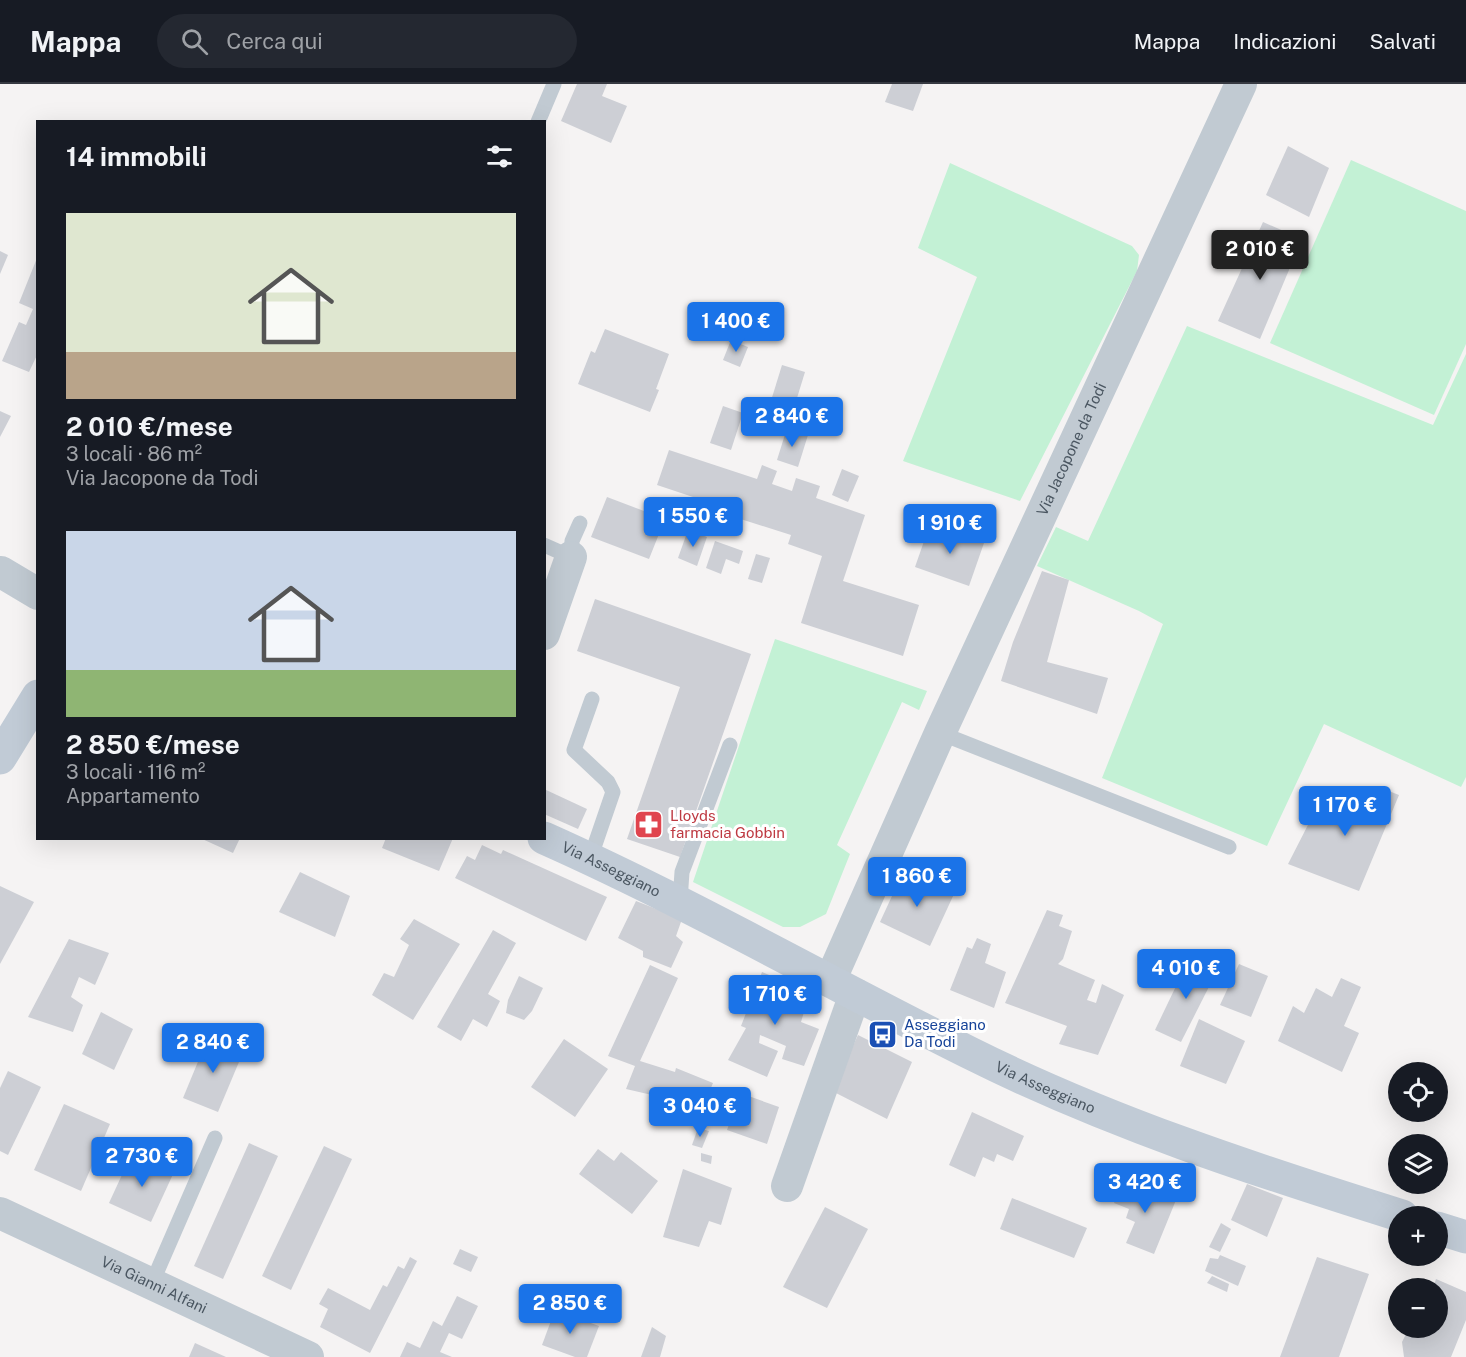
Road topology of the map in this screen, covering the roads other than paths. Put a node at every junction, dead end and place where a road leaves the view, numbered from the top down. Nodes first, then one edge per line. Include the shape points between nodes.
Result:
1 (554, 84) edge
2 (1241, 84) edge
3 (539, 120) edge
4 (580, 523) dead end
5 (558, 551) edge
6 (1, 572) edge
7 (36, 593) edge
8 (546, 622) edge
9 (592, 699) dead end
10 (34, 705) edge
11 (940, 733) junction
12 (730, 745) dead end
13 (0, 758) edge
14 (546, 839) edge
15 (1228, 847) dead end
16 (590, 859) junction
17 (680, 901) junction
18 (842, 988) junction
19 (215, 1138) dead end
20 (786, 1186) dead end
21 (1388, 1211) edge
22 (0, 1213) edge
23 (1448, 1231) edge
24 (1466, 1237) edge
25 (152, 1283) junction
26 (308, 1357) edge

1 - 3 lane
2 - 11 street, Via Jacopone da Todi
4 - 5 lane via 572,541
5 - 8 street
6 - 7 street
9 - 16 lane via 574,750 608,782 613,792
10 - 13 street
11 - 15 lane
11 - 18 street, Via Jacopone da Todi
12 - 17 lane via 682,872
14 - 16 street, Via Asseggiano
16 - 17 street, Via Asseggiano
17 - 18 street, Via Asseggiano
18 - 20 street, Via Jacopone da Todi
18 - 21 street, Via Asseggiano via 969,1053 1166,1139
19 - 25 lane
22 - 25 street, Via Gianni Alfani
23 - 24 street
25 - 26 street, Via Gianni Alfani

